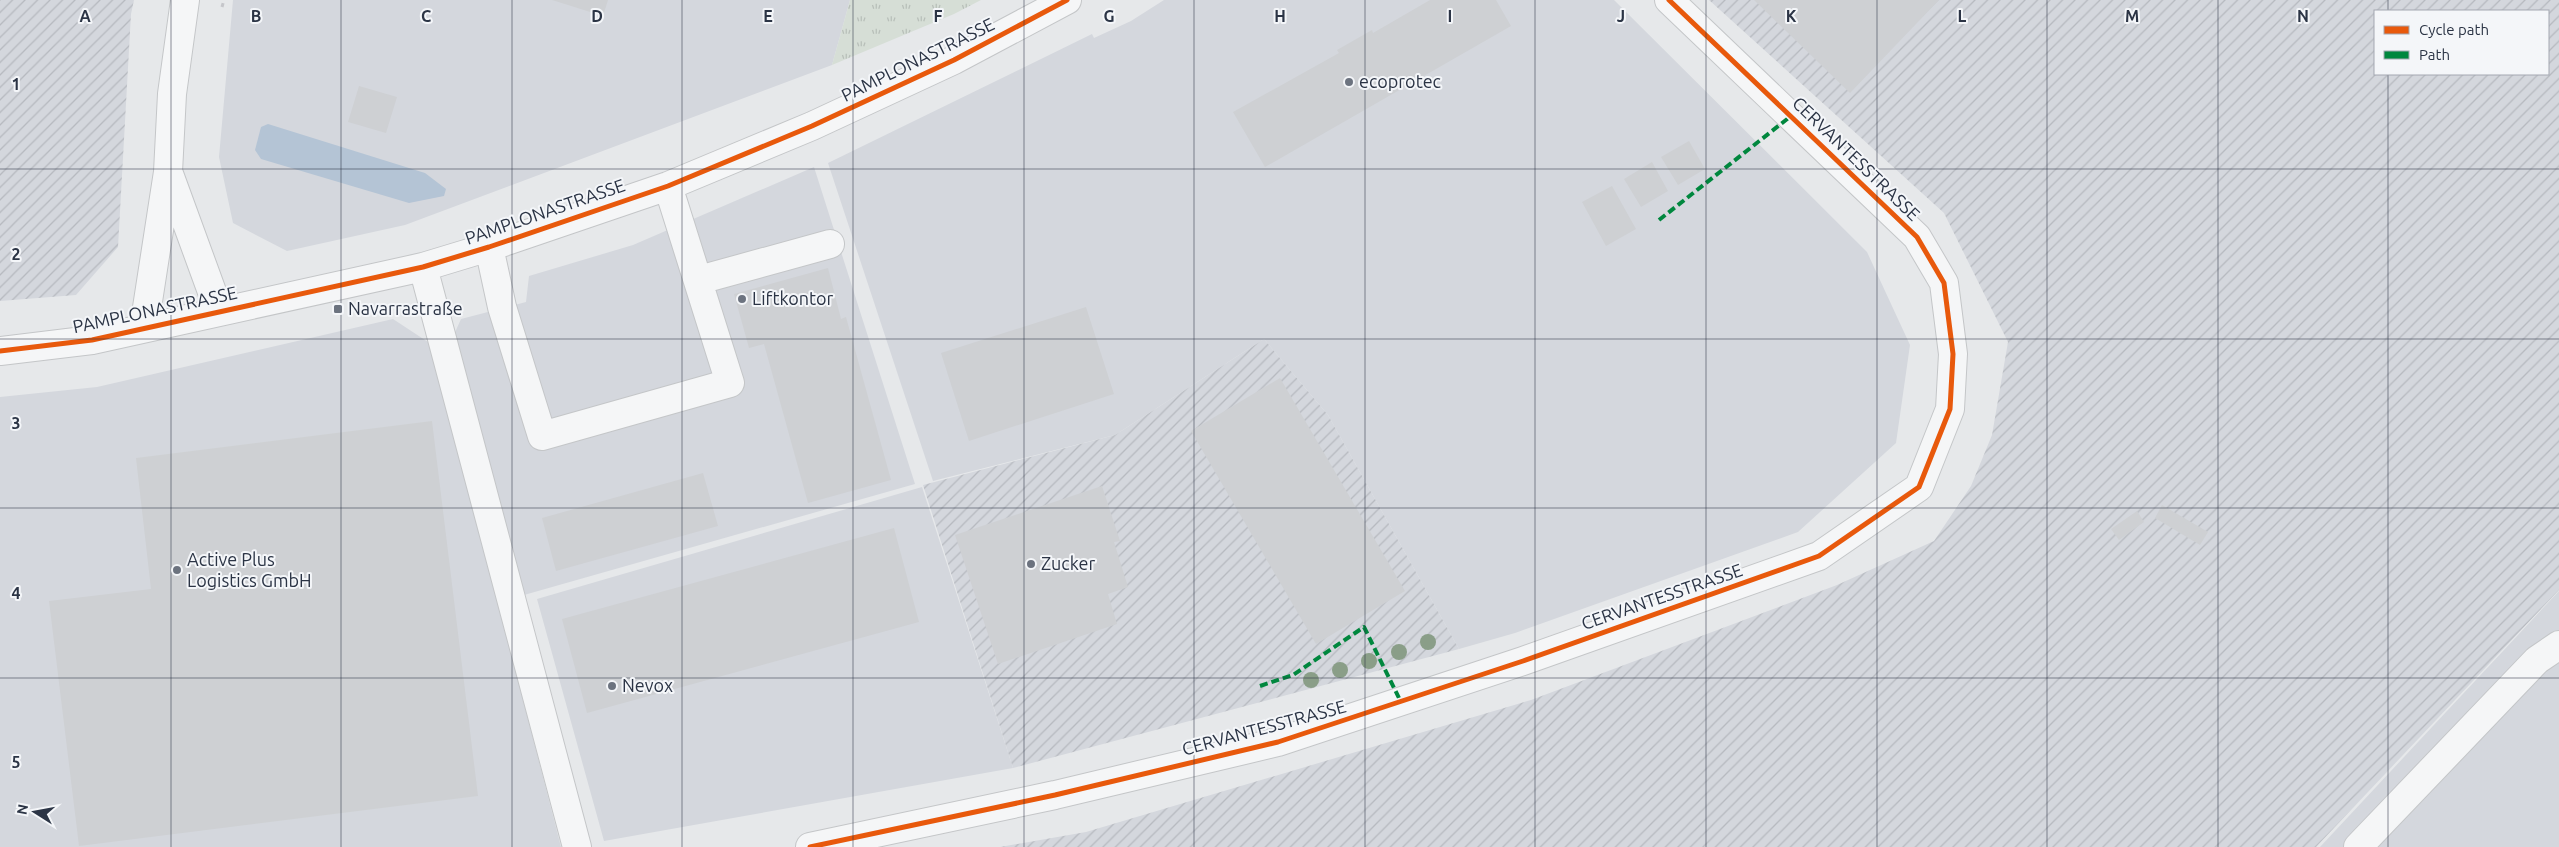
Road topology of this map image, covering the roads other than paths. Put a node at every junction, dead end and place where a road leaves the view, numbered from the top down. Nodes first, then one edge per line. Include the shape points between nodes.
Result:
1 (185, 0) edge
2 (1067, 0) edge
3 (1669, 0) edge
4 (168, 172) junction
5 (668, 186) junction
6 (830, 244) dead end
7 (489, 247) junction
8 (423, 267) junction
9 (699, 280) junction
10 (219, 311) junction
11 (144, 327) junction
12 (0, 351) edge
13 (2559, 645) edge
14 (577, 847) edge
15 (810, 847) edge
16 (2358, 847) edge

1 - 4 street via 172,94
2 - 5 street, PAMPLONASTRASSE via 928,73
3 - 15 street, CERVANTESSTRASSE via 1918,237 1944,283 1953,354 1950,410 1919,487 1819,556 1300,736 1055,795
4 - 10 street
4 - 11 street
5 - 7 street, PAMPLONASTRASSE
5 - 9 street
6 - 9 street
7 - 8 street, PAMPLONASTRASSE
7 - 9 street via 502,307 542,436 730,383
8 - 10 street, PAMPLONASTRASSE
8 - 14 street
10 - 11 street, PAMPLONASTRASSE
11 - 12 street, PAMPLONASTRASSE via 92,340
13 - 16 street via 2537,660

